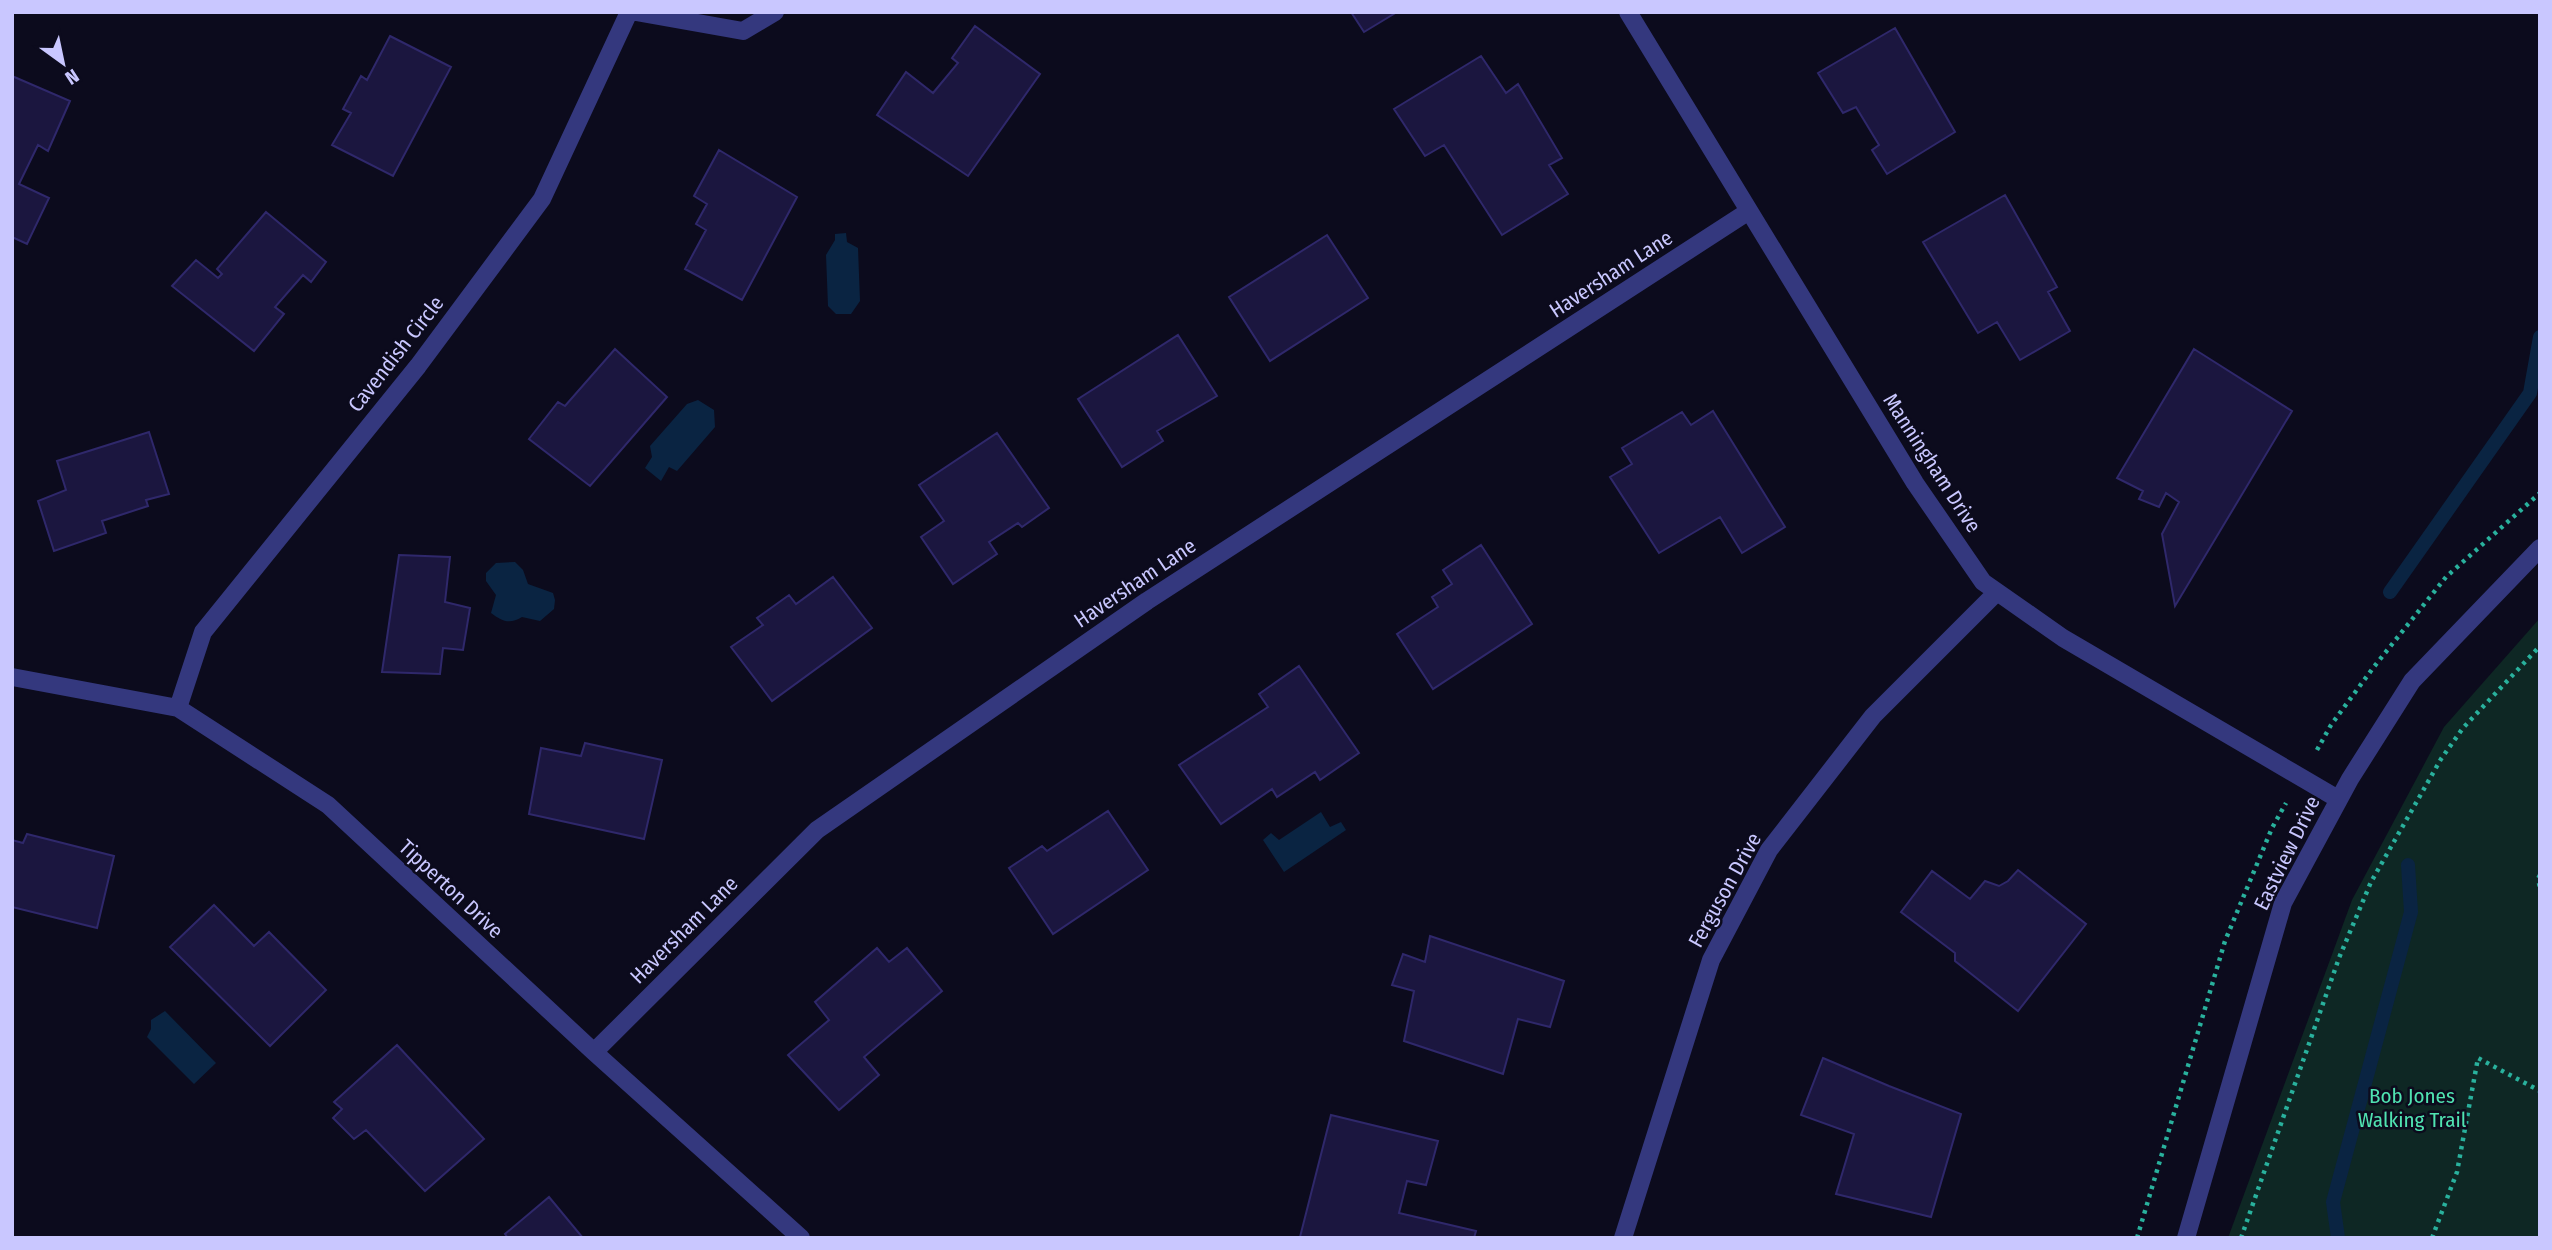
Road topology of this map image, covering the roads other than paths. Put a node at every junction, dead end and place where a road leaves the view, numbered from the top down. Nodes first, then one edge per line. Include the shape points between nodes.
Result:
1 (629, 12) edge
2 (636, 12) edge
3 (775, 12) edge
4 (1628, 12) edge
5 (1749, 212) junction
6 (2540, 548) edge
7 (1997, 592) junction
8 (12, 677) edge
9 (178, 708) junction
10 (2338, 799) junction
11 (594, 1052) junction
12 (801, 1238) edge
13 (1623, 1238) edge
14 (2186, 1238) edge

1 - 9 street, Cavendish Circle via 542,199 418,366 203,632
2 - 3 street via 743,31
4 - 5 street, Manningham Drive
5 - 7 street, Manningham Drive via 1914,483 1983,582
5 - 11 street, Haversham Lane via 1147,601 817,830
6 - 10 street, Eastview Drive via 2412,681
7 - 10 street, Manningham Drive via 2063,638
7 - 13 street, Ferguson Drive via 1873,716 1769,850 1711,960
8 - 9 street, Tipperton Drive
9 - 11 street, Tipperton Drive via 328,805
10 - 14 street, Eastview Drive via 2283,903
11 - 12 street, Tipperton Drive

